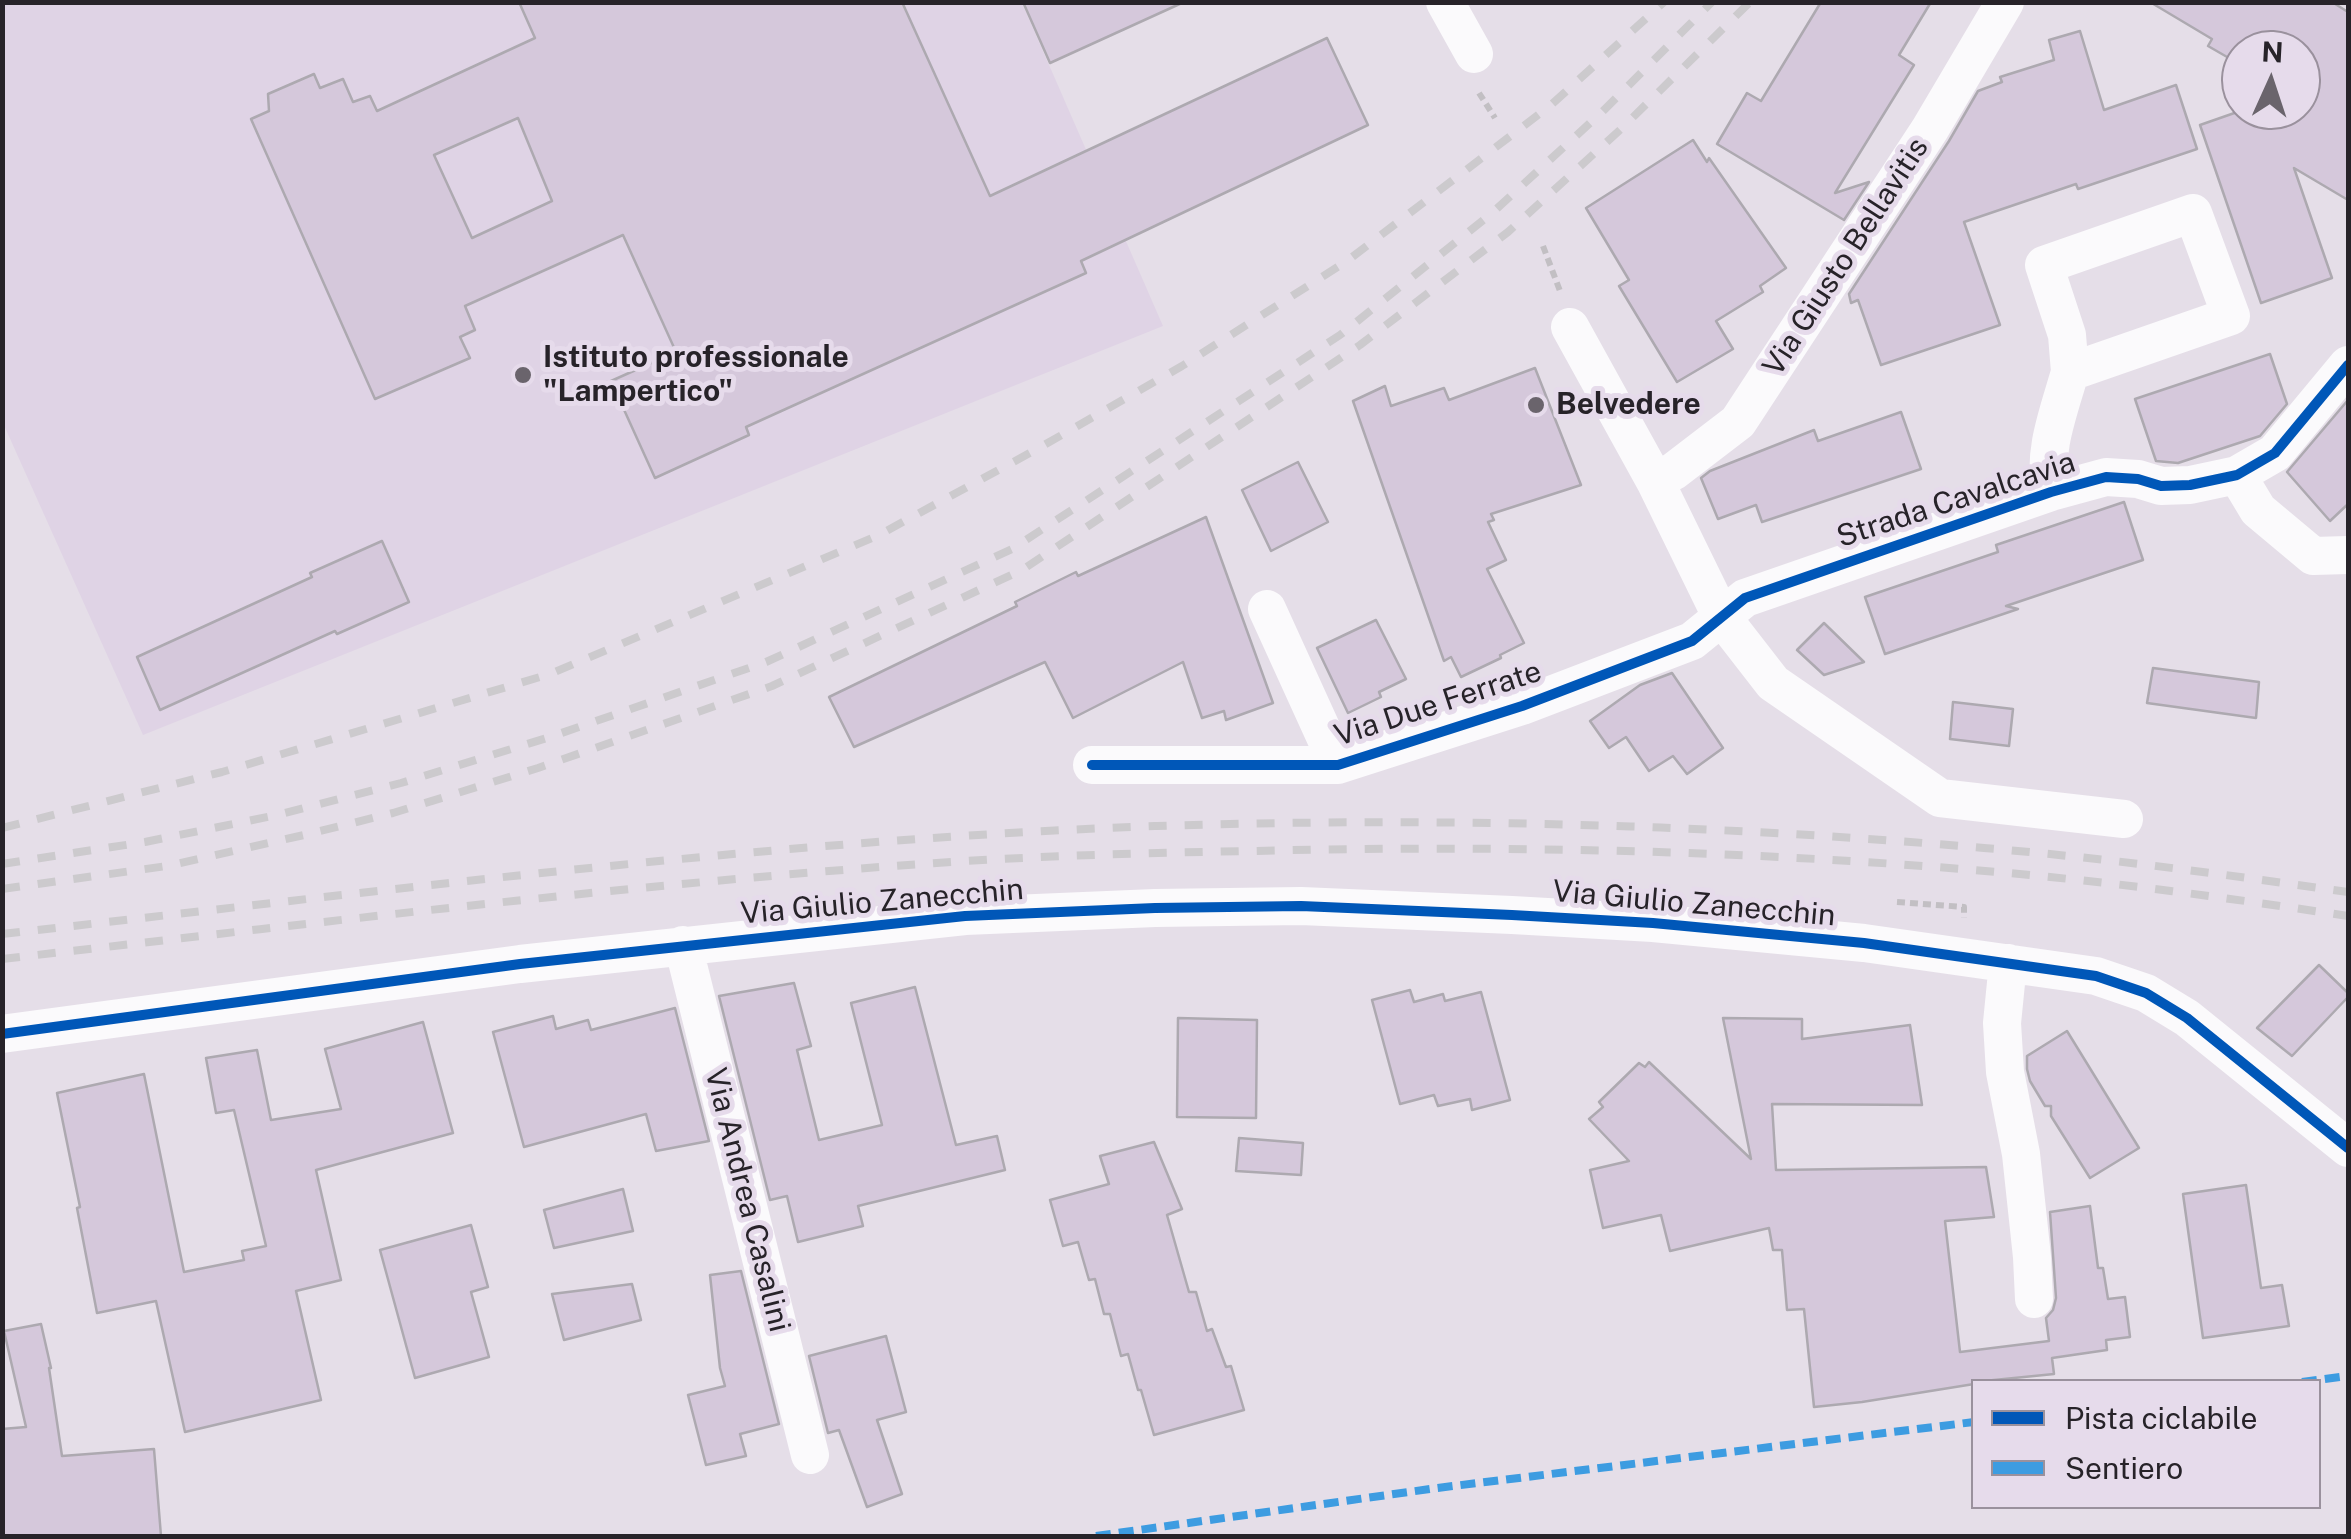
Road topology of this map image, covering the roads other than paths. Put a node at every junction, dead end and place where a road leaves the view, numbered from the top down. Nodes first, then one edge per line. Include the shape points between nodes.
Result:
1 (1445, 2) edge
2 (2006, 2) edge
3 (1472, 66) road end
4 (1567, 313) road end
5 (2348, 365) edge
6 (2070, 372) junction
7 (2238, 475) junction
8 (1654, 481) junction
9 (2051, 492) junction
10 (2348, 554) edge
11 (1267, 609) dead end
12 (1721, 616) junction
13 (1092, 765) dead end
14 (1338, 765) junction
15 (2124, 819) dead end
16 (683, 945) junction
17 (2008, 963) junction
18 (2, 1034) edge
19 (2348, 1148) edge
20 (2034, 1299) dead end
21 (810, 1455) dead end

1 - 3 street
2 - 8 street, Via Giusto Bellavitis via 1738,422
4 - 8 street
5 - 7 street, Strada Cavalcavia via 2275,453
6 - 6 street, Strada Cavalcavia via 2231,316 2193,213 2044,265 2067,335
6 - 9 street, Strada Cavalcavia via 2051,439
7 - 9 street, Strada Cavalcavia via 2176,486 2106,478
7 - 10 street via 2258,510 2313,556
8 - 12 street
9 - 12 street, Strada Cavalcavia via 1745,598
11 - 14 street
12 - 14 street, Via Due Ferrate via 1692,641 1522,706
12 - 15 street via 1772,683 1940,798
13 - 14 street, Via Due Ferrate
16 - 17 street, Via Giulio Zanecchin via 965,916 1301,906 1653,923
16 - 18 street, Via Giulio Zanecchin
16 - 21 street, Via Andrea Casalini
17 - 19 street, Via Giulio Zanecchin via 2096,976 2146,993 2187,1018
17 - 20 street via 2004,1072 2021,1154

